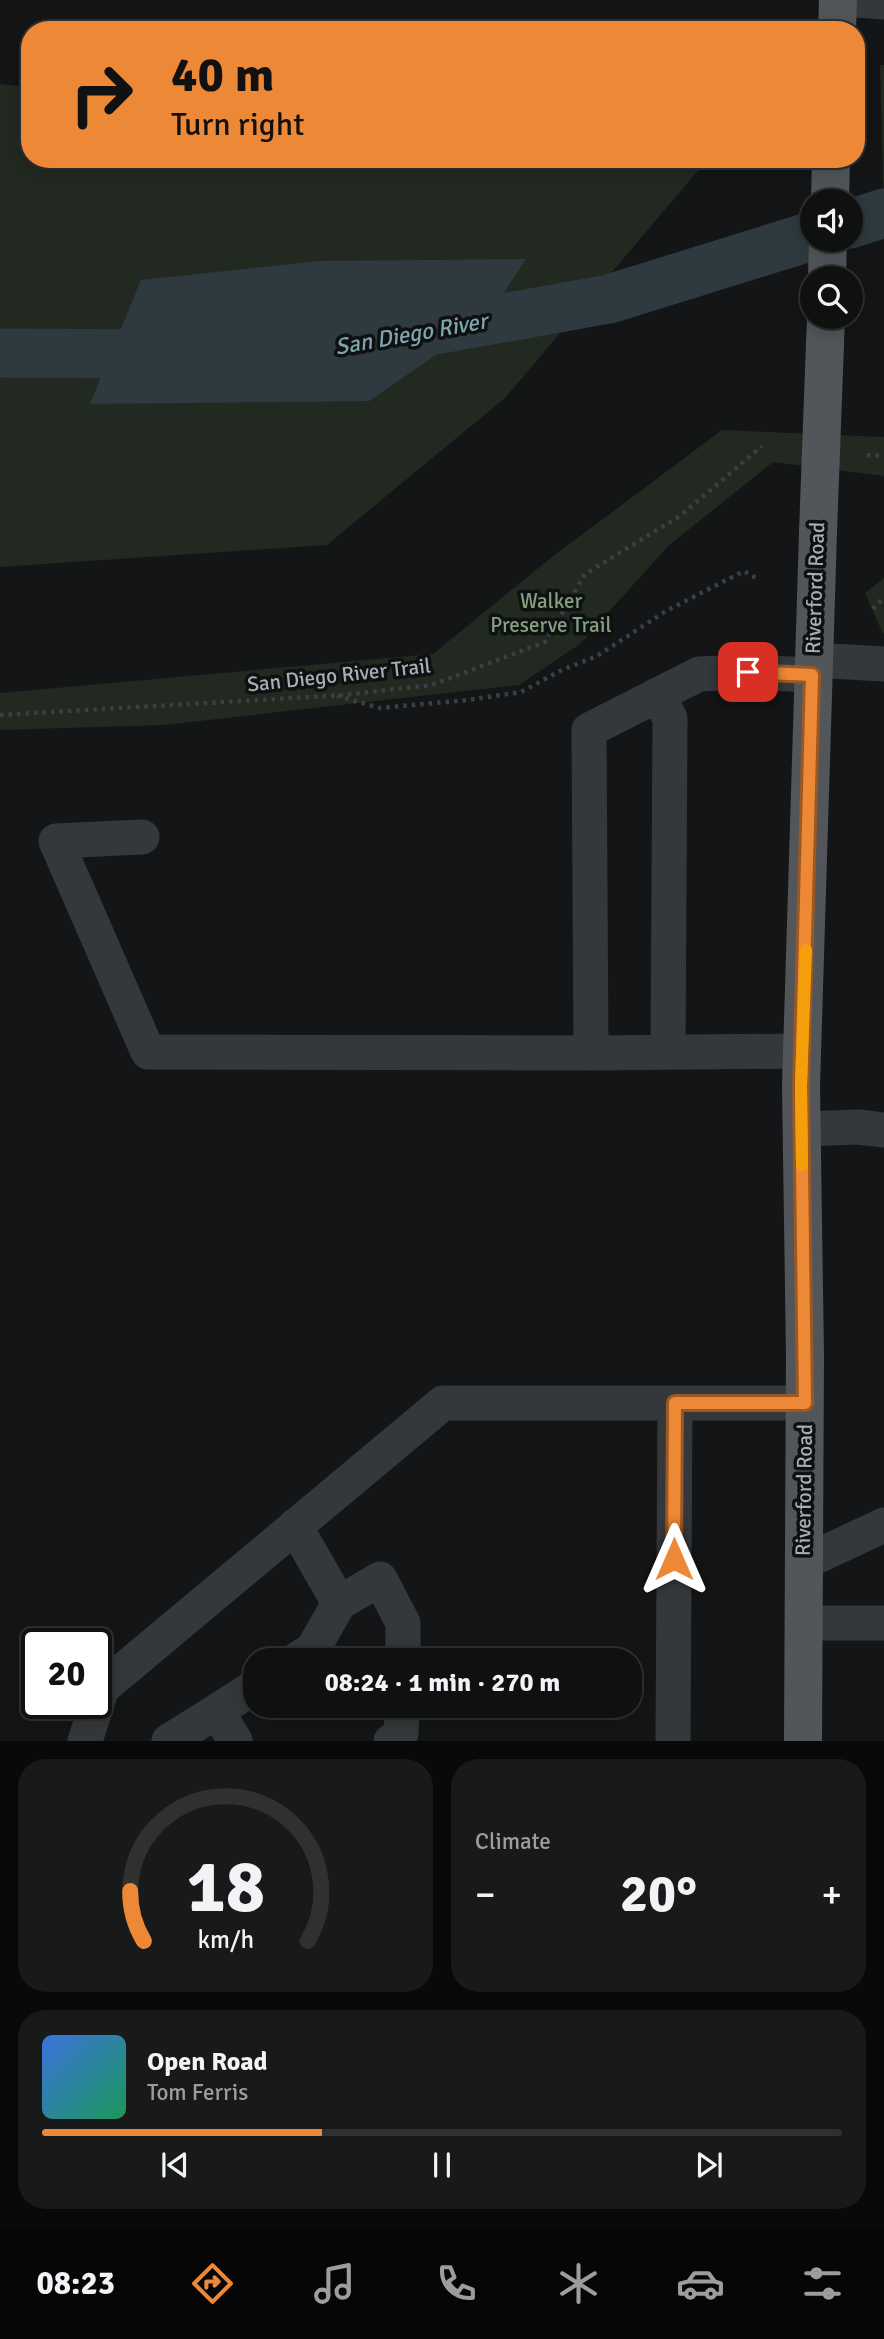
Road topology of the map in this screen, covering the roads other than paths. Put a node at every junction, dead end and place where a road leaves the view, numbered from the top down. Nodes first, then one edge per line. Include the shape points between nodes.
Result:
1 (838, 0) edge
2 (856, 0) edge
3 (884, 2) edge
4 (837, 21) edge
5 (831, 168) edge
6 (830, 189) edge
7 (825, 329) edge
8 (884, 664) edge
9 (812, 668) junction
10 (657, 695) junction
11 (142, 837) dead end
12 (803, 1051) junction
13 (668, 1052) junction
14 (591, 1053) junction
15 (801, 1129) junction
16 (884, 1130) edge
17 (675, 1403) junction
18 (805, 1403) junction
19 (884, 1525) edge
20 (295, 1526) junction
21 (803, 1563) junction
22 (340, 1603) junction
23 (802, 1623) junction
24 (884, 1623) edge
25 (314, 1648) edge
26 (403, 1648) edge
27 (243, 1694) edge
28 (217, 1711) junction
29 (402, 1718) edge
30 (85, 1741) edge
31 (169, 1741) edge
32 (234, 1741) edge
33 (391, 1741) edge
34 (673, 1741) edge
35 (803, 1741) edge

1 - 4 main road
2 - 3 street
5 - 6 main road
7 - 9 main road, Riverford Road, bridge
8 - 9 street
9 - 10 street via 699,674
9 - 12 main road, Riverford Road
10 - 13 street via 670,718
10 - 14 street via 589,730
11 - 14 street via 56,841 148,1052
12 - 13 street
12 - 15 main road, Riverford Road
13 - 14 street
15 - 16 street
15 - 18 main road, Riverford Road
17 - 18 street
17 - 20 street via 443,1403
17 - 34 street
18 - 21 main road, Riverford Road
19 - 21 street
20 - 22 street
20 - 30 street via 102,1688
21 - 23 main road, Riverford Road
22 - 25 street
22 - 26 street via 380,1578 403,1623
23 - 24 street
23 - 35 main road, Riverford Road
27 - 28 street
28 - 31 street
28 - 32 street
29 - 33 street via 401,1734

